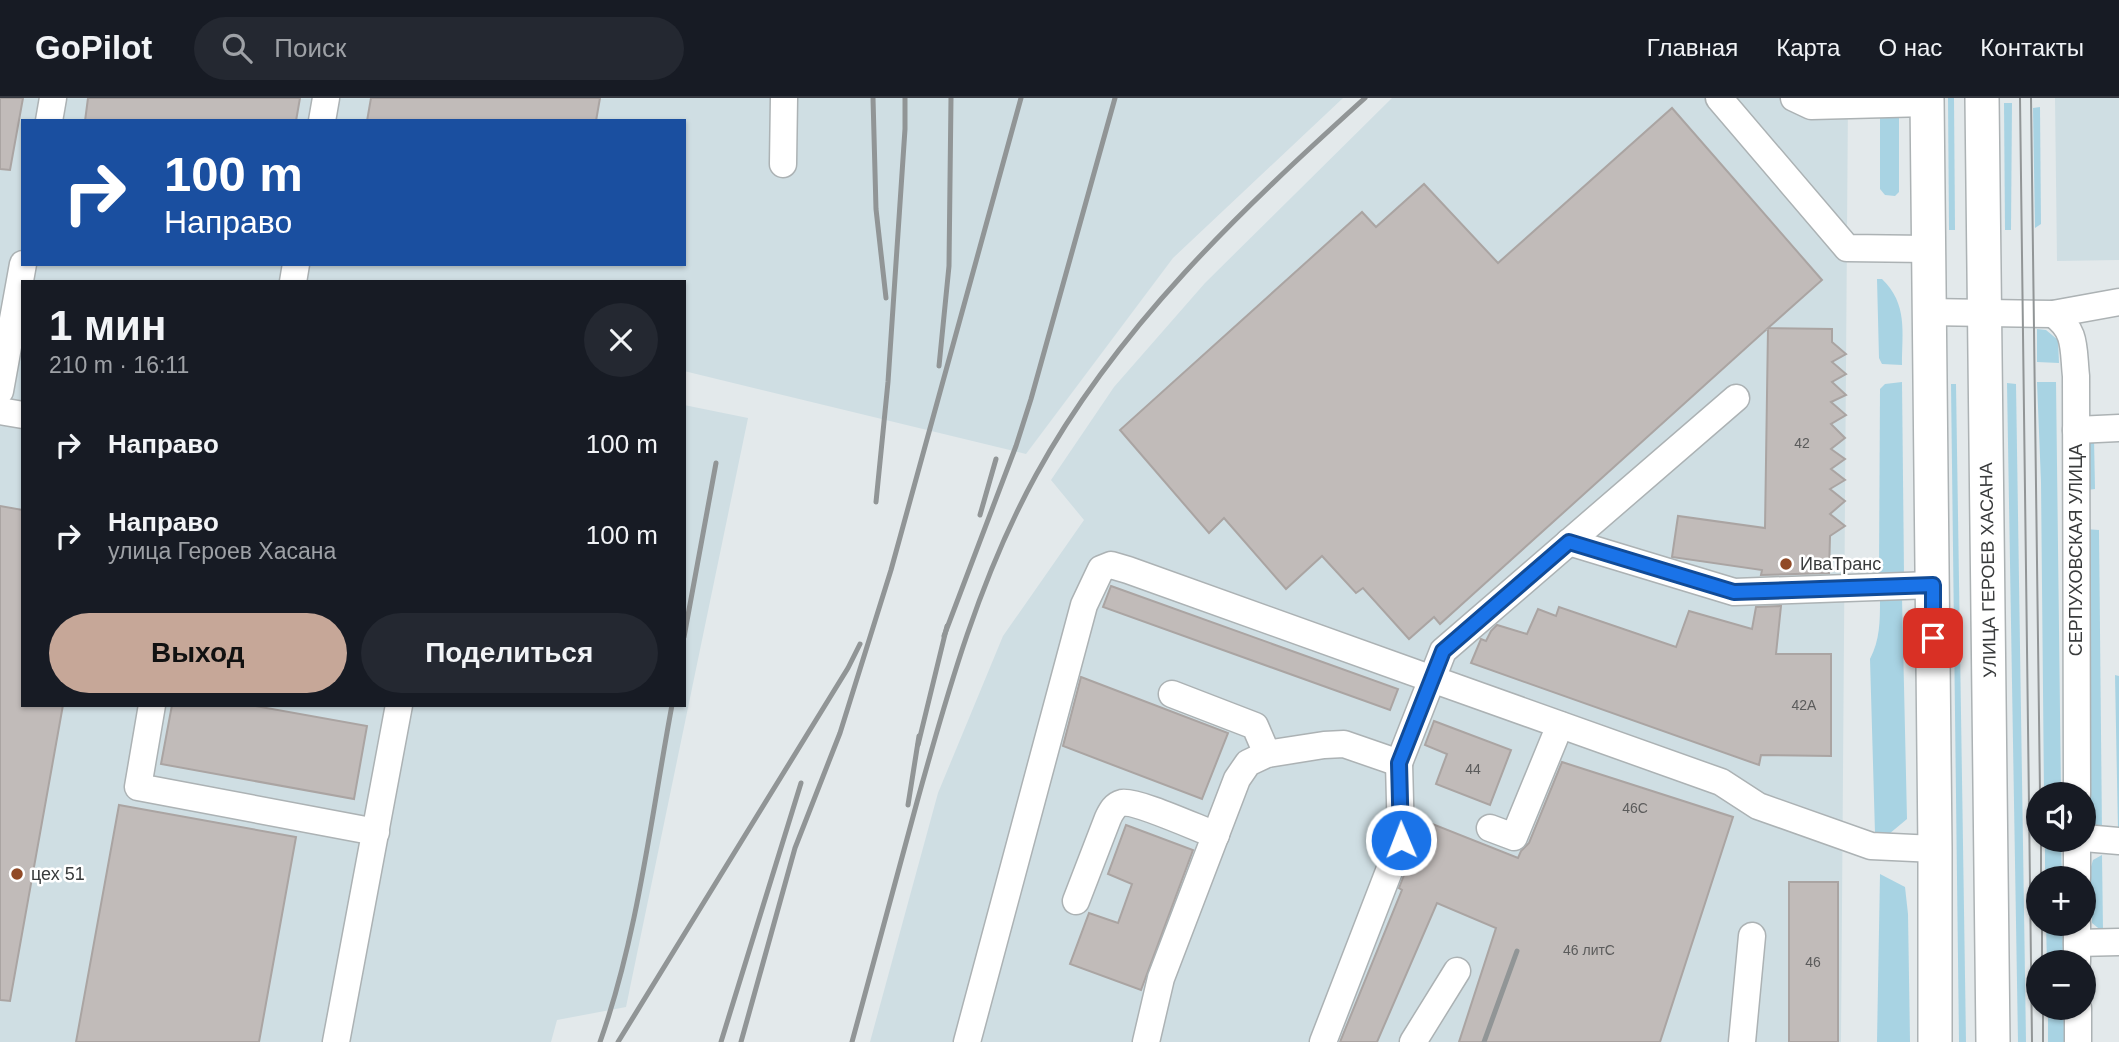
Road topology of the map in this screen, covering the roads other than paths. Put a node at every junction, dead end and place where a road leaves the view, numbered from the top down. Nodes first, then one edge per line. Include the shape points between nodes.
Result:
1 (53, 98) edge
2 (326, 98) edge
3 (784, 98) edge
4 (1719, 98) edge
5 (1794, 98) edge
6 (1982, 98) edge
7 (1927, 101) edge
8 (49, 119) edge
9 (322, 119) edge
10 (783, 164) dead end
11 (1928, 249) junction
12 (23, 266) edge
13 (2119, 302) edge
14 (1928, 312) junction
15 (1984, 313) junction
16 (2053, 314) junction
17 (0, 391) edge
18 (1737, 398) dead end
19 (0, 411) edge
20 (21, 415) edge
21 (2119, 428) edge
22 (2076, 430) junction
23 (1569, 542) junction
24 (1933, 585) junction
25 (1432, 679) junction
26 (1172, 694) dead end
27 (152, 707) edge
28 (399, 707) edge
29 (1560, 725) junction
30 (1267, 754) junction
31 (1399, 763) junction
32 (2077, 782) edge
33 (1490, 828) dead end
34 (376, 832) junction
35 (1216, 835) junction
36 (2096, 839) edge
37 (2119, 841) edge
38 (1935, 849) junction
39 (1076, 901) dead end
40 (1752, 936) dead end
41 (2119, 942) edge
42 (2077, 943) edge
43 (1457, 971) dead end
44 (2078, 1020) edge
45 (336, 1042) edge
46 (967, 1042) edge
47 (1146, 1042) edge
48 (1323, 1042) edge
49 (1413, 1042) edge
50 (1742, 1042) edge
51 (1935, 1042) edge
52 (1993, 1042) edge
53 (2078, 1042) edge

1 - 8 street
2 - 9 street
3 - 10 street
4 - 11 street via 1847,248
5 - 7 street via 1811,106
6 - 15 main road, УЛИЦА ГЕРОЕВ ХАСАНА
7 - 11 main road
11 - 14 main road
12 - 17 street
13 - 16 street
14 - 15 street
14 - 24 main road
15 - 16 street
15 - 52 main road, УЛИЦА ГЕРОЕВ ХАСАНА
16 - 22 street, СЕРПУХОВСКАЯ УЛИЦА via 2066,323 2073,341
18 - 23 street
19 - 20 street
21 - 22 street
22 - 32 street, СЕРПУХОВСКАЯ УЛИЦА
23 - 24 street via 1734,592
23 - 25 street via 1443,651
24 - 38 main road
25 - 29 street
25 - 31 street
25 - 46 street via 1128,570 1111,565 1101,569 1084,605
26 - 30 street via 1255,726
27 - 34 street via 138,787
28 - 34 street
29 - 33 street via 1514,837
29 - 38 street via 1721,782 1758,806 1871,846
30 - 31 street via 1344,744
30 - 35 street via 1248,764 1237,779
31 - 48 street via 1401,840
34 - 45 street
35 - 39 street via 1140,806 1123,803 1113,807
35 - 47 street via 1161,978
36 - 37 street
38 - 51 main road
40 - 50 street
41 - 42 street
43 - 49 street
44 - 53 street

